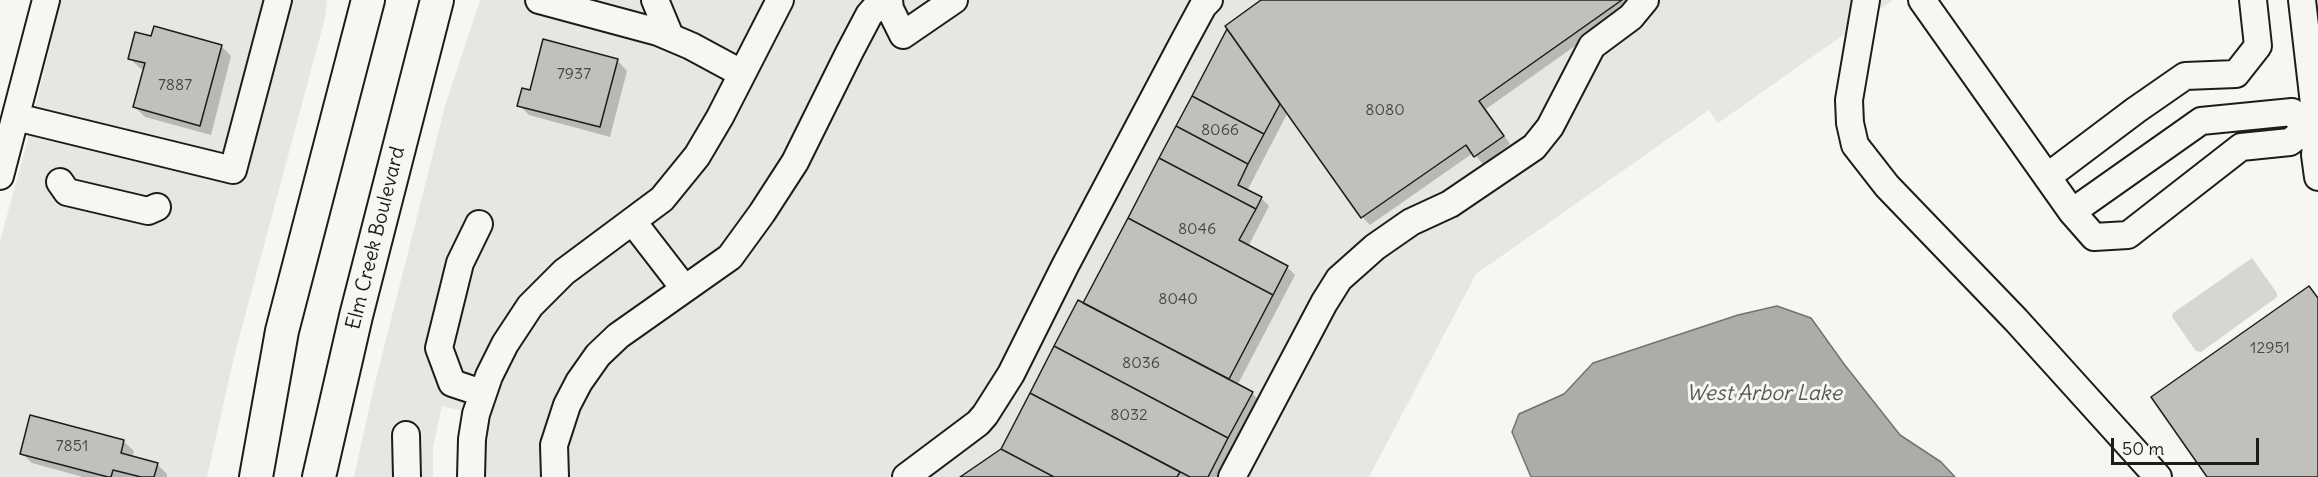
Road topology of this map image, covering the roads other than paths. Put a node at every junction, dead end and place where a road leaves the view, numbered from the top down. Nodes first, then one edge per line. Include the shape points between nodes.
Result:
1 (46, 0) edge
2 (278, 0) edge
3 (437, 0) edge
4 (654, 0) edge
5 (780, 0) edge
6 (882, 0) edge
7 (890, 0) edge
8 (954, 0) edge
9 (1209, 0) edge
10 (1646, 0) edge
11 (1866, 0) edge
12 (1922, 0) edge
13 (2253, 0) edge
14 (2302, 0) edge
15 (547, 1) edge
16 (361, 8) edge
17 (670, 36) junction
18 (741, 73) junction
19 (16, 117) junction
20 (2235, 118) junction
21 (2314, 129) edge
22 (2241, 147) junction
23 (0, 176) edge
24 (2047, 177) junction
25 (2318, 177) edge
26 (60, 182) dead end
27 (157, 207) dead end
28 (2072, 212) junction
29 (633, 222) junction
30 (479, 224) dead end
31 (684, 288) junction
32 (482, 393) junction
33 (406, 435) dead end
34 (256, 477) edge
35 (319, 477) edge
36 (407, 477) edge
37 (471, 477) edge
38 (555, 477) edge
39 (906, 477) edge
40 (1232, 477) edge
41 (2158, 477) edge

1 - 19 street
2 - 19 street via 233,170
3 - 35 main road, Elm Creek Boulevard
4 - 17 street
5 - 18 street
6 - 31 street via 869,15 795,162 762,213 729,257
7 - 8 street via 892,15 903,35
9 - 39 street via 986,415
10 - 40 street via 1631,17 1592,46 1550,128 1534,147 1450,204 1411,222 1339,279
11 - 41 street via 1849,100 1855,145 1887,186 2016,320
12 - 24 street
13 - 24 street via 2258,46 2236,74 2185,76
14 - 21 street
15 - 17 street
16 - 34 main road via 282,331
17 - 18 street
18 - 29 street via 698,156 662,199
19 - 23 street
20 - 21 street via 2292,112
20 - 22 street
20 - 28 street via 2201,122
21 - 22 street via 2289,142
21 - 25 street
22 - 28 street via 2128,236 2094,237
24 - 28 street
26 - 27 street via 68,192 148,211
29 - 31 street
29 - 32 street via 564,272 530,306 505,344
30 - 32 street via 460,263 439,348 452,383
31 - 38 street via 618,336 579,382 554,445
32 - 37 street via 472,439
33 - 36 street

